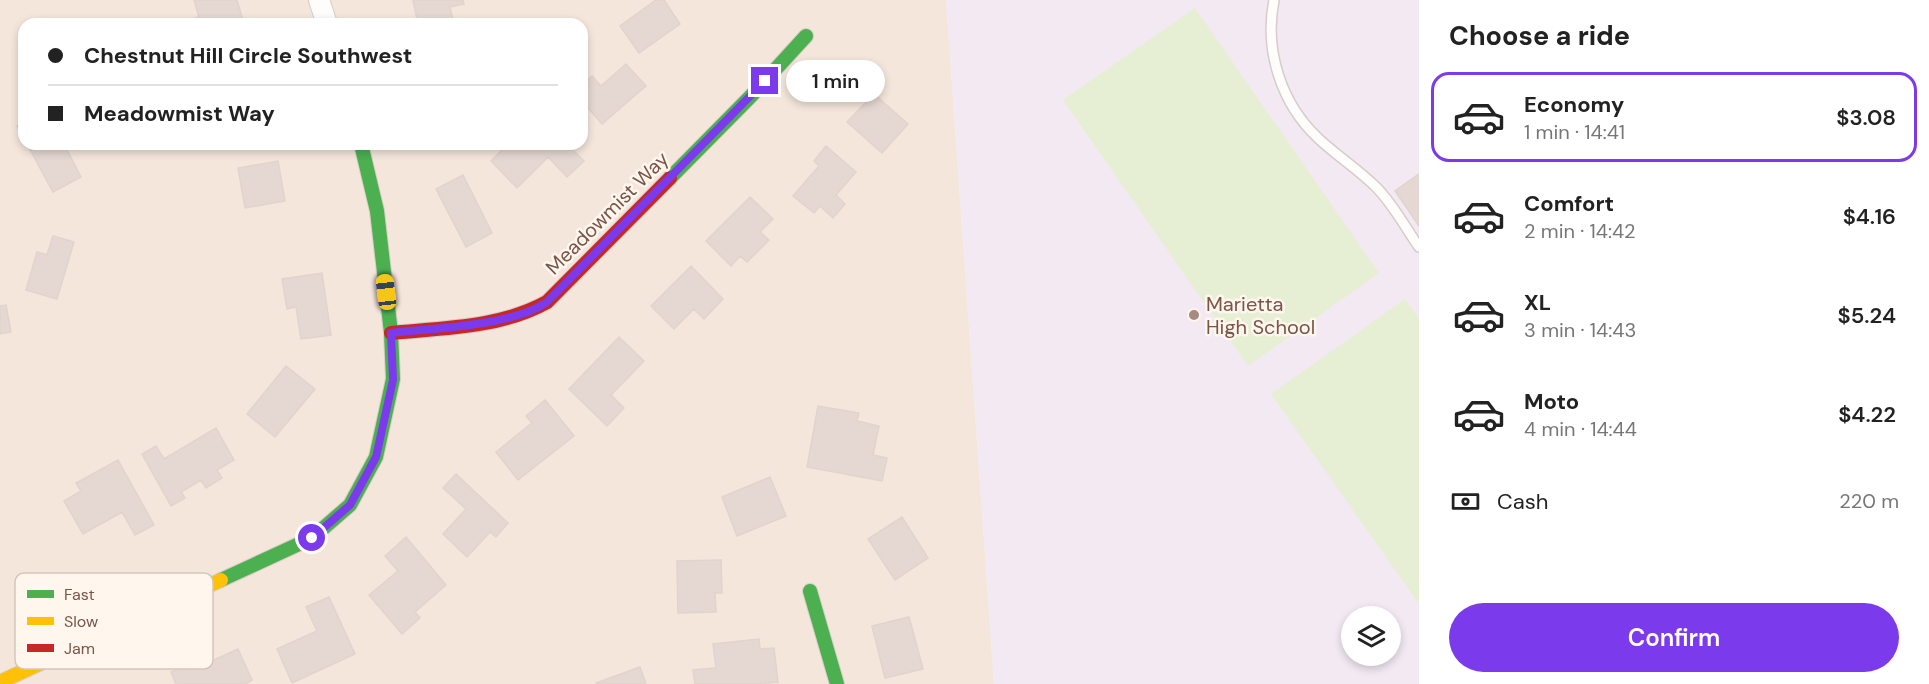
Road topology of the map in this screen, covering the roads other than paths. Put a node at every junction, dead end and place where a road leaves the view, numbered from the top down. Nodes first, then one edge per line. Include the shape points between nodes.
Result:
1 (319, 0) edge
2 (1274, 0) edge
3 (325, 18) edge
4 (806, 36) dead end
5 (362, 150) edge
6 (1419, 247) edge
7 (391, 333) junction
8 (213, 584) edge
9 (810, 591) dead end
10 (28, 669) edge
11 (0, 682) edge
12 (837, 684) edge

1 - 3 street
2 - 6 lane via 1272,53 1293,106 1319,139 1378,189
4 - 7 street, Meadowmist Way via 547,302 534,311 504,320
5 - 7 street via 377,210
7 - 8 street via 393,380 376,457 350,505 312,538
9 - 12 street
10 - 11 street

